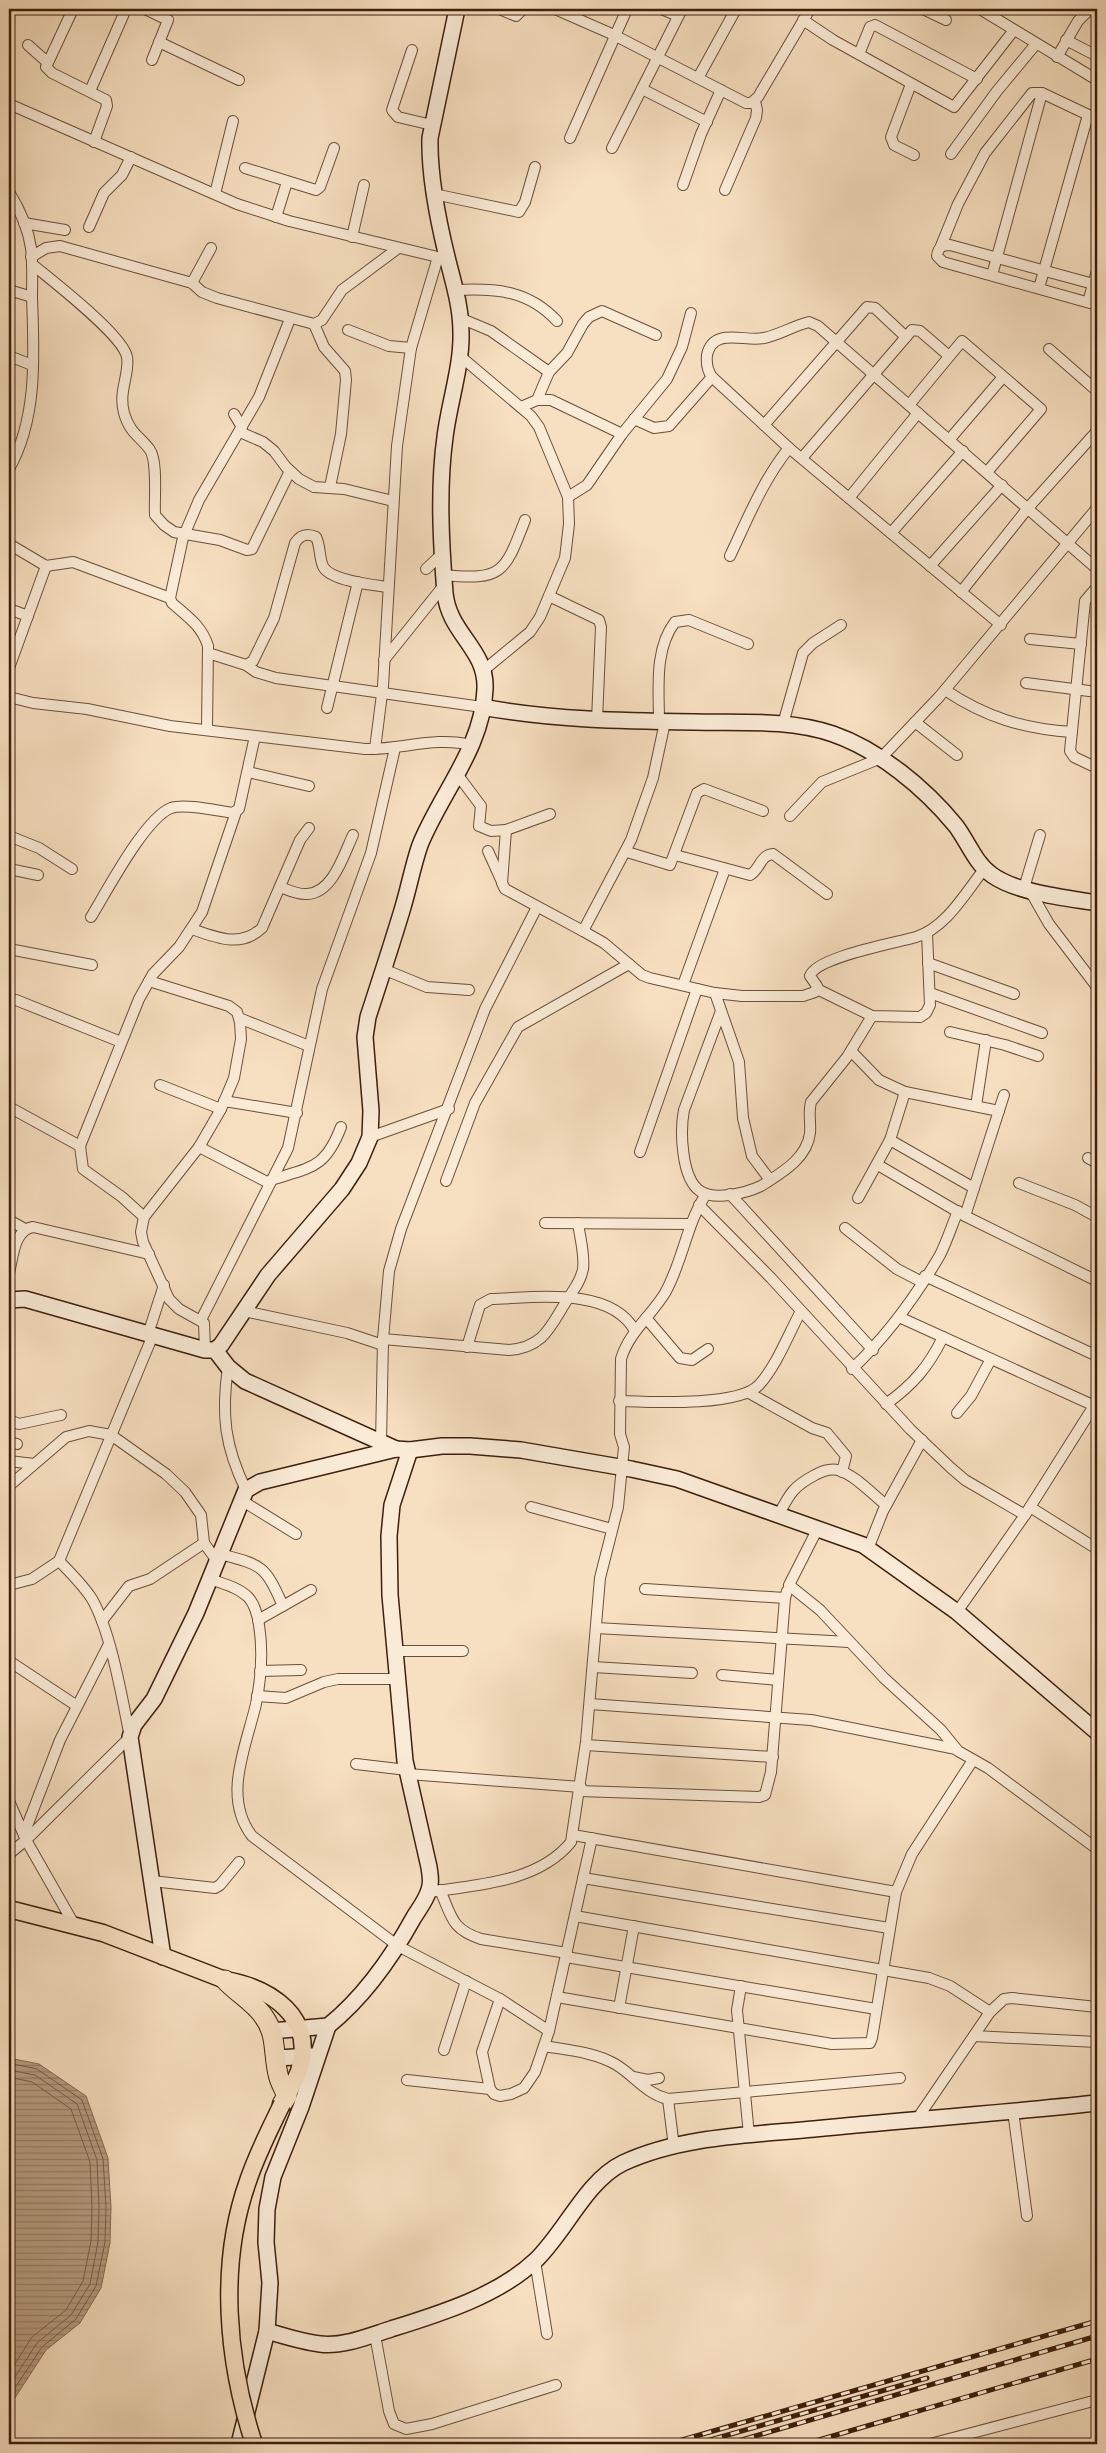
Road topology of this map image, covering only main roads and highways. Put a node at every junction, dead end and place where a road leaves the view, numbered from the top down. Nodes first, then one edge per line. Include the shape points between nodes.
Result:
1 (9, 1909) edge
2 (225, 1980) junction
3 (285, 2100) junction
4 (254, 2444) edge

1 - 2 main road via 75,1926
2 - 3 highway via 263,2015 271,2031
2 - 3 main road via 268,1994 292,2016 299,2029 302,2057
3 - 4 main road, bridge via 247,2182 233,2243 229,2296 231,2331 238,2379

